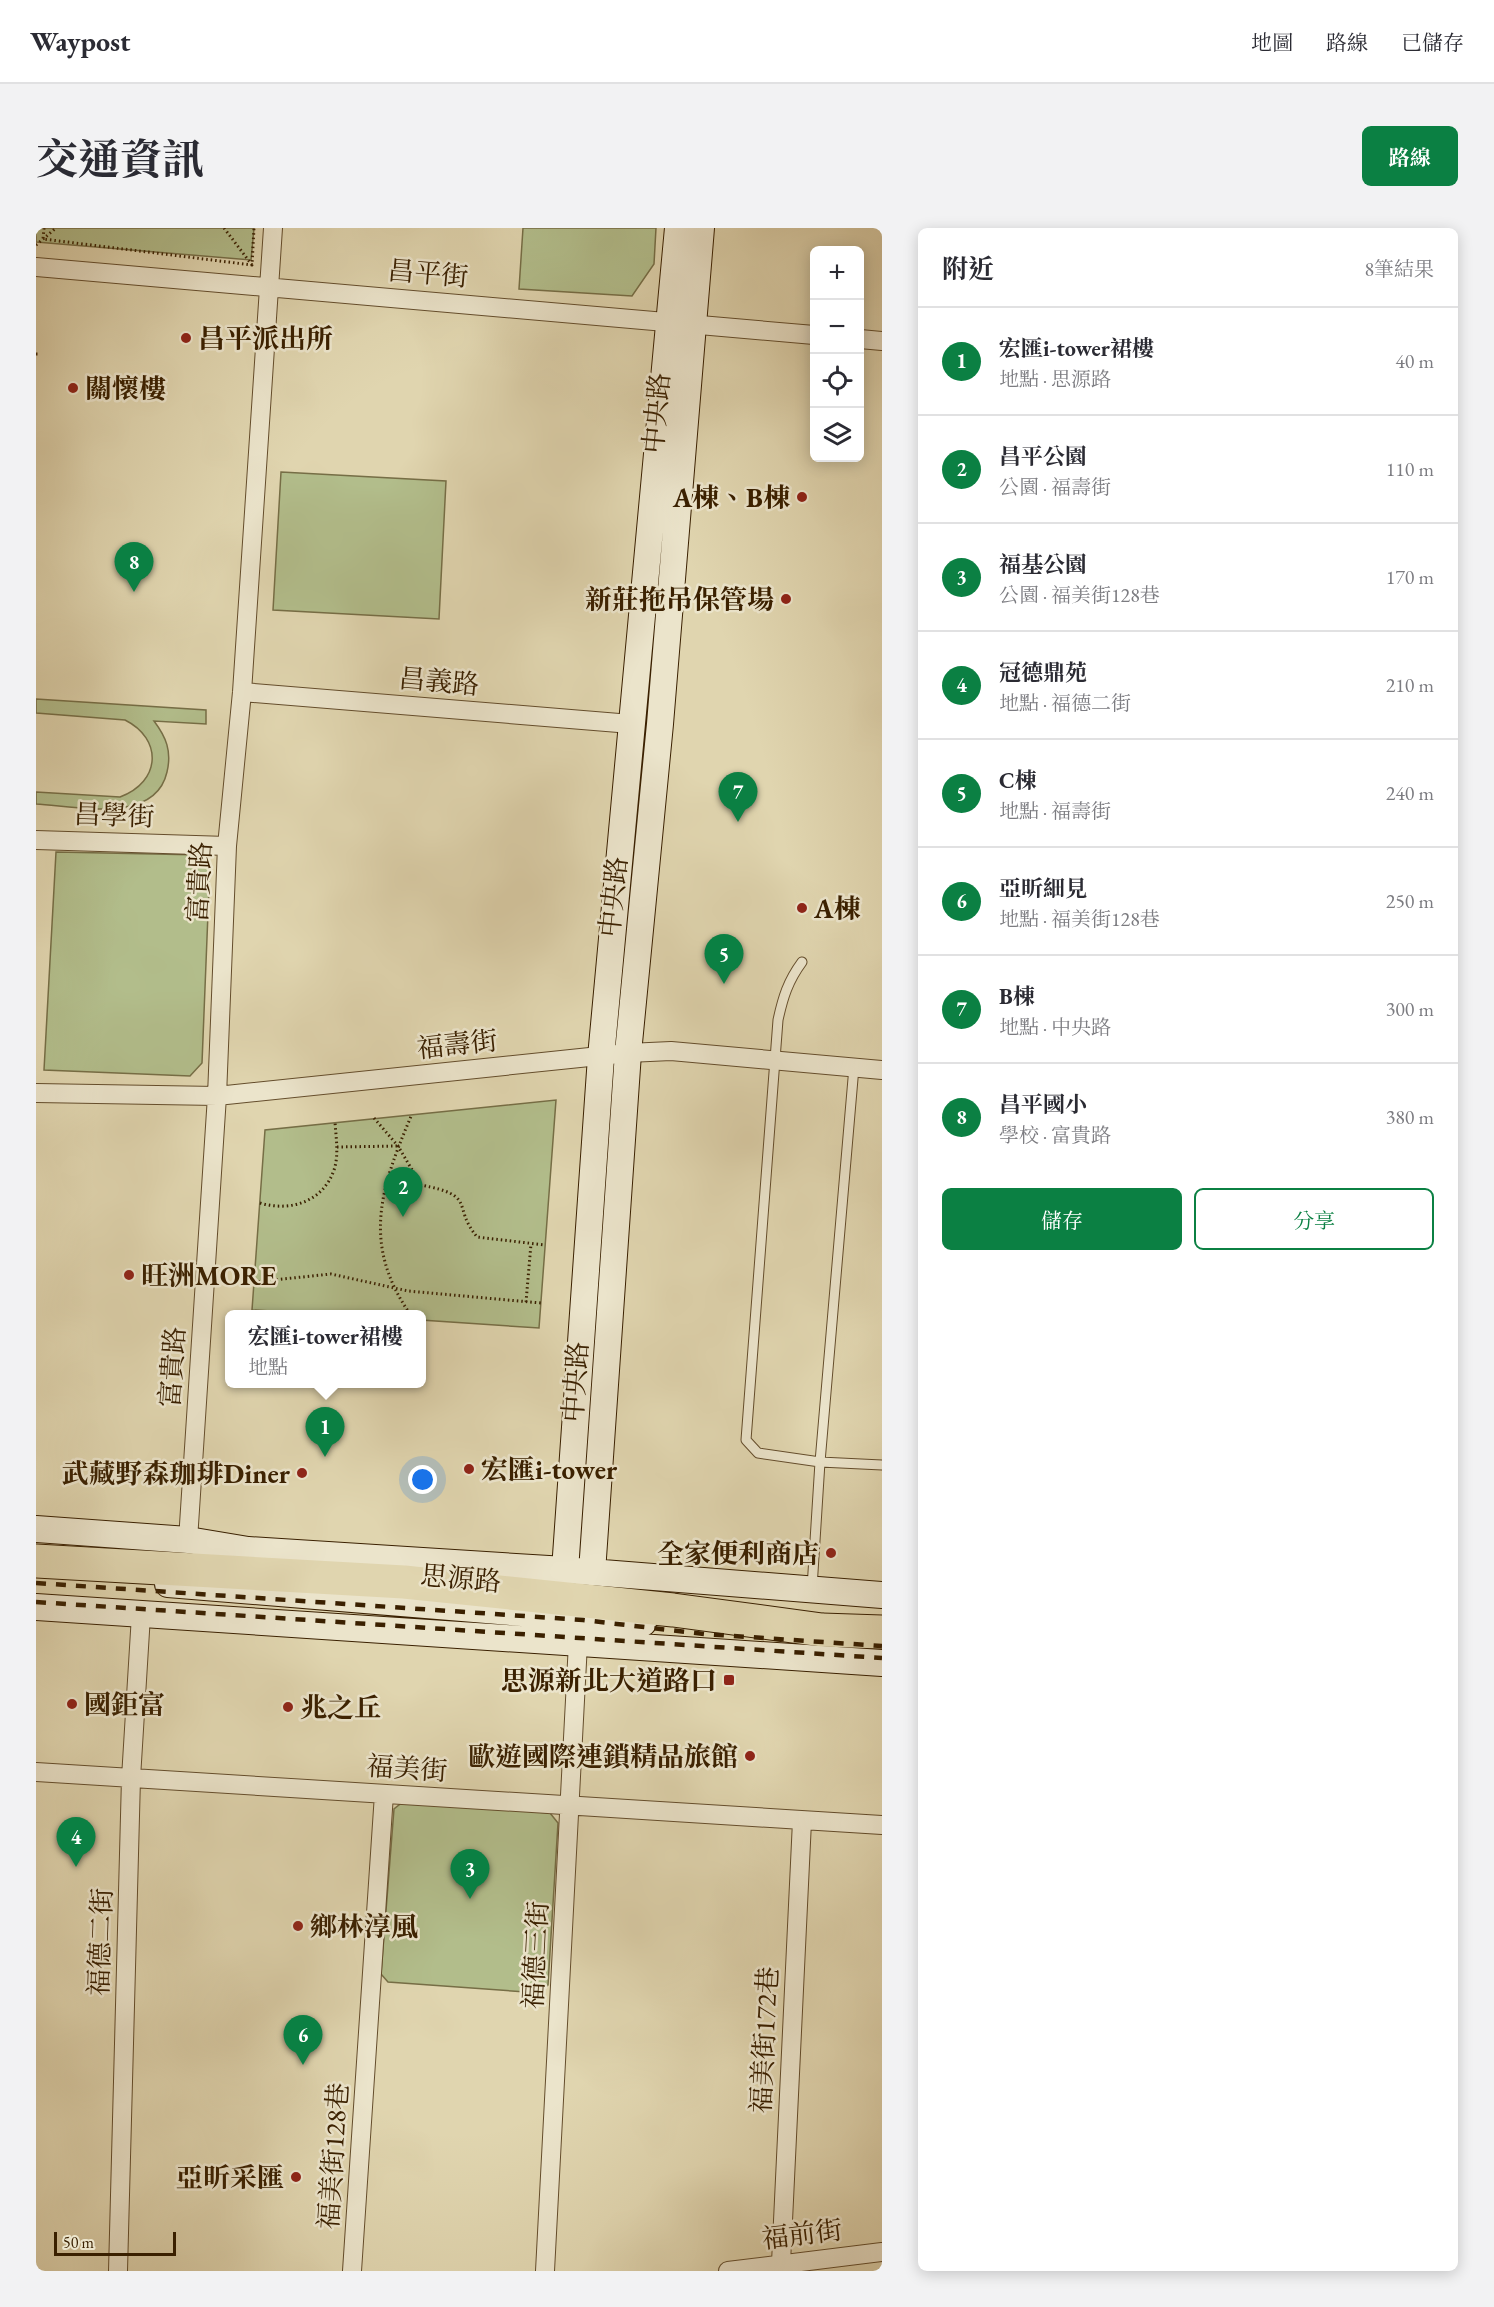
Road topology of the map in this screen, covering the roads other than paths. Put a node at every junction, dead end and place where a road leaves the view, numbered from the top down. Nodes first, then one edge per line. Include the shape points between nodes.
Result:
1 (273, 228) edge
2 (678, 228) edge
3 (701, 228) edge
4 (36, 267) edge
5 (268, 286) junction
6 (682, 323) junction
7 (810, 335) edge
8 (864, 339) edge
9 (882, 341) edge
10 (242, 692) junction
11 (631, 724) junction
12 (36, 840) edge
13 (227, 846) junction
14 (802, 963) dead end
15 (628, 1053) junction
16 (602, 1057) junction
17 (776, 1060) junction
18 (854, 1067) junction
19 (882, 1070) edge
20 (36, 1093) edge
21 (218, 1096) junction
22 (820, 1462) junction
23 (882, 1465) edge
24 (36, 1529) edge
25 (188, 1540) junction
26 (36, 1545) edge
27 (248, 1550) junction
28 (36, 1561) edge
29 (565, 1570) junction
30 (592, 1572) junction
31 (36, 1574) edge
32 (812, 1588) junction
33 (882, 1595) edge
34 (36, 1607) edge
35 (141, 1615) junction
36 (882, 1632) edge
37 (578, 1642) junction
38 (882, 1642) edge
39 (882, 1663) edge
40 (36, 1772) edge
41 (131, 1778) junction
42 (384, 1794) junction
43 (570, 1806) junction
44 (801, 1821) junction
45 (882, 1826) edge
46 (882, 2252) edge
47 (781, 2263) junction
48 (761, 2268) edge
49 (118, 2271) edge
50 (352, 2271) edge
51 (545, 2271) edge
52 (728, 2271) edge

1 - 5 street, 富貴路
2 - 6 main road, 中央路
3 - 6 main road, 中央路
4 - 5 street, 昌平街
5 - 6 street, 昌平街
5 - 10 street, 富貴路
6 - 7 street, 昌平街
6 - 11 main road, 中央路
6 - 15 main road, 中央路 via 660,724
8 - 9 street
10 - 11 street, 昌義路
10 - 13 street, 富貴路
11 - 16 main road, 中央路
12 - 13 street, 昌學街
13 - 21 street, 富貴路
14 - 17 lane via 783,994
15 - 16 street, 福壽街
15 - 17 street, 福壽街 via 671,1051
15 - 30 main road, 中央路
16 - 21 street, 福壽街
16 - 29 main road, 中央路
17 - 18 street, 福壽街
17 - 22 lane via 746,1440 758,1453
18 - 19 street, 福壽街
18 - 22 lane
20 - 21 street, 福壽街
21 - 25 street, 富貴路
22 - 23 lane
22 - 32 lane
24 - 25 main road, 思源路
25 - 27 main road, 思源路
26 - 27 main road, 思源路 via 180,1554
27 - 29 main road, 思源路
28 - 36 highway via 404,1582 822,1630
29 - 30 main road, 思源路
30 - 32 main road, 思源路
31 - 38 main road, 思源路
32 - 33 main road, 思源路
34 - 35 main road, 思源路
35 - 37 main road, 思源路
35 - 41 street, 福德二街
37 - 39 main road, 思源路
37 - 43 street, 福德三街
40 - 41 street, 福美街
41 - 42 street, 福美街
41 - 49 street, 福德二街
42 - 43 street, 福美街
42 - 50 street, 福美街128巷
43 - 44 street, 福美街
43 - 51 street, 福德三街
44 - 45 street, 福美街
44 - 47 street, 福美街172巷
46 - 47 street, 福前街
47 - 48 street, 福前街
48 - 52 street, 福前街

